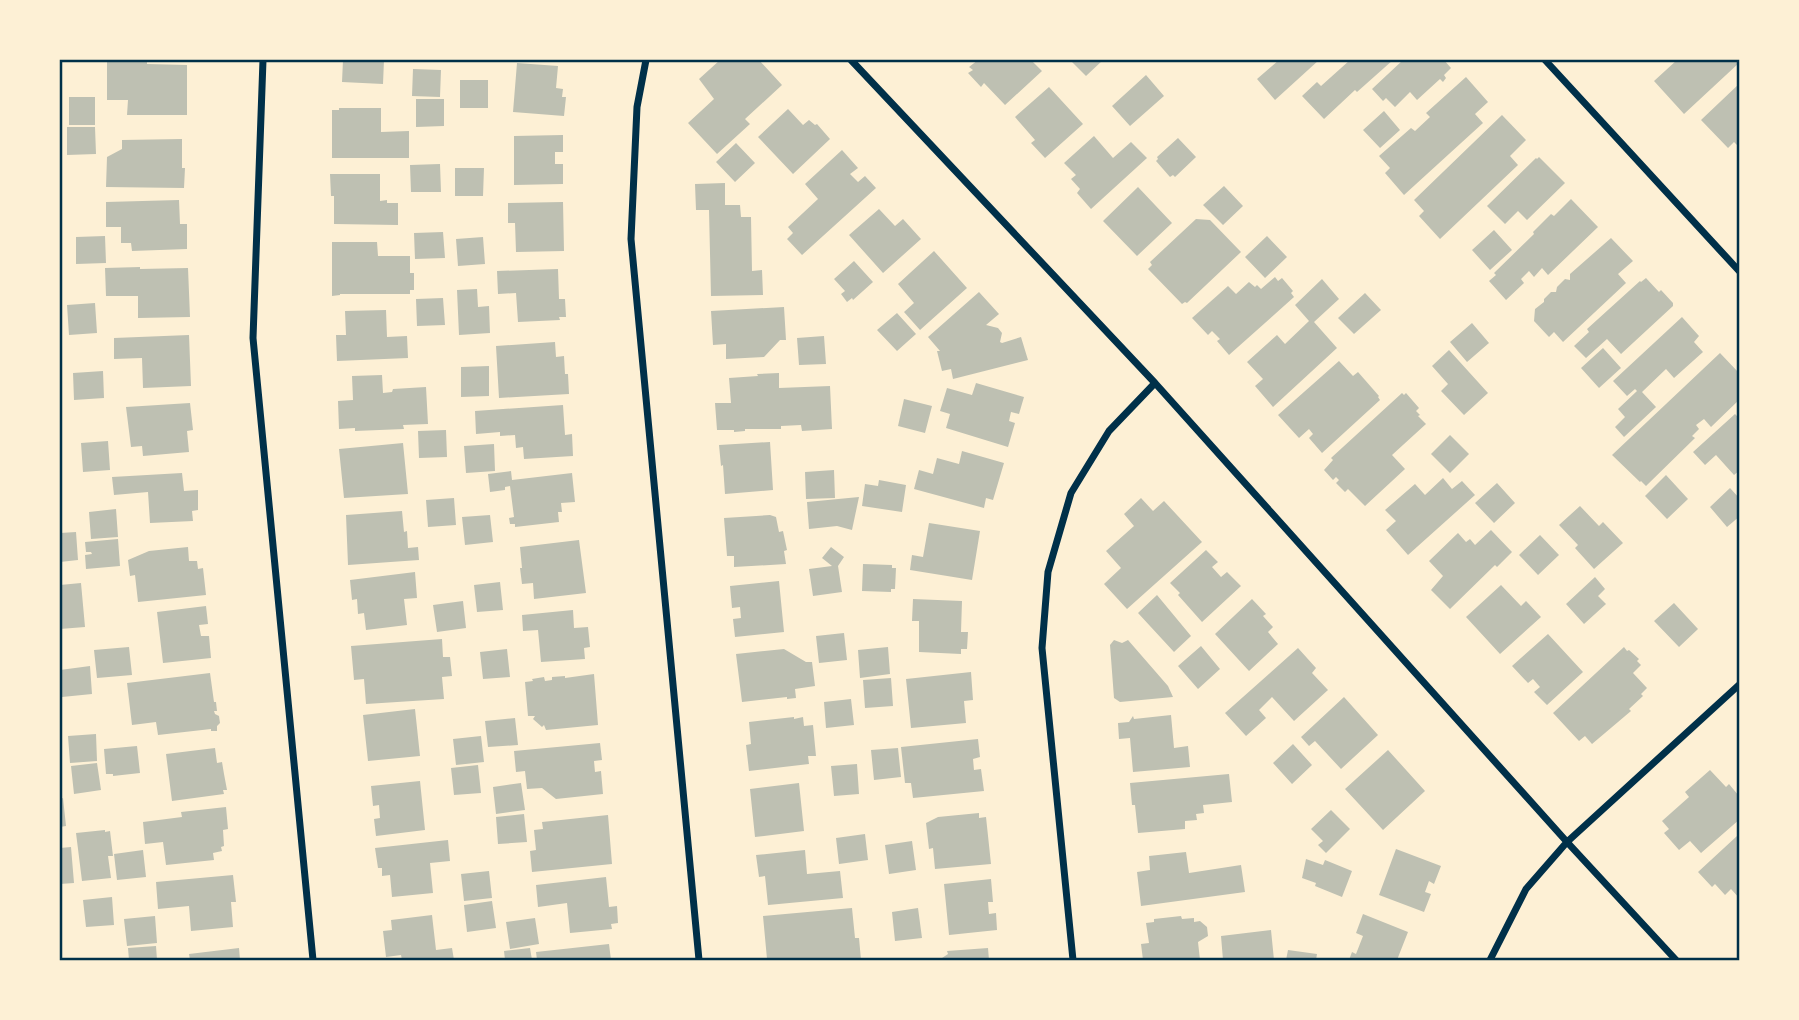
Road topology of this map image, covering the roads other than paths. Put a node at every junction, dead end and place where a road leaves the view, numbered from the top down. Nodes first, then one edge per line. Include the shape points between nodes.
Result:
1 (263, 60) edge
2 (646, 60) edge
3 (851, 60) edge
4 (1545, 60) edge
5 (1740, 272) edge
6 (1155, 383) junction
7 (1740, 684) edge
8 (1567, 842) junction
9 (313, 961) edge
10 (699, 961) edge
11 (1073, 961) edge
12 (1490, 961) edge
13 (1676, 961) edge

1 - 9 street via 253,338
2 - 10 street via 637,107 631,239
3 - 6 street
4 - 5 street
6 - 8 street
6 - 11 street via 1109,432 1071,493 1048,572 1042,648
7 - 8 street
8 - 12 street via 1526,889
8 - 13 street

